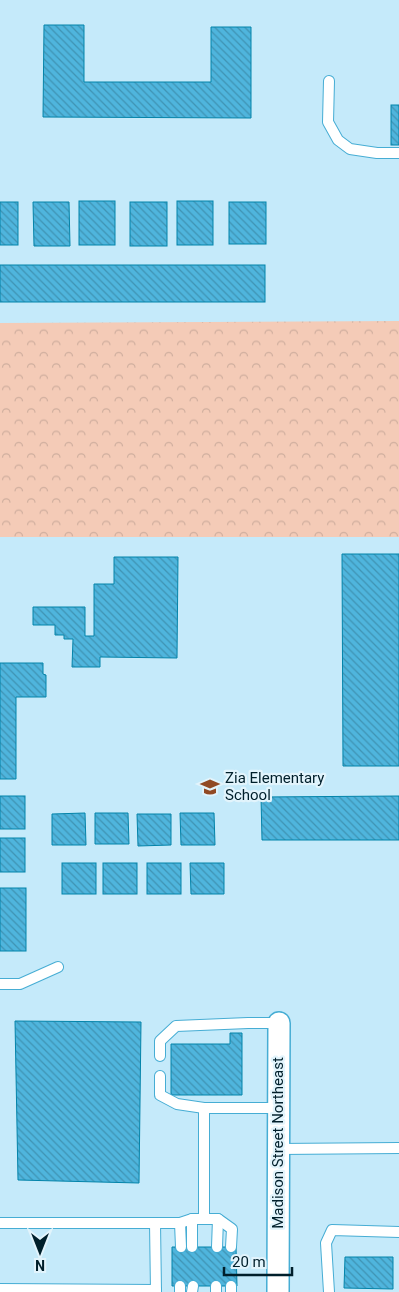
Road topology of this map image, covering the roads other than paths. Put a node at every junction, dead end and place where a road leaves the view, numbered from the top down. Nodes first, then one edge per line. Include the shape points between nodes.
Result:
1 (329, 81) dead end
2 (399, 153) edge
3 (58, 967) dead end
4 (0, 984) edge
5 (278, 1023) joint
6 (160, 1056) dead end
7 (160, 1076) dead end
8 (204, 1108) junction
9 (278, 1108) junction
10 (399, 1148) edge
11 (278, 1149) junction
12 (192, 1219) junction
13 (204, 1219) junction
14 (218, 1219) junction
15 (0, 1223) edge
16 (155, 1223) junction
17 (180, 1223) junction
18 (399, 1232) edge
19 (180, 1247) dead end
20 (192, 1247) dead end
21 (217, 1247) dead end
22 (231, 1247) dead end
23 (0, 1289) edge
24 (156, 1291) edge
25 (278, 1292) edge
26 (329, 1292) edge

1 - 2 lane via 328,122 338,140 350,149 378,154
3 - 4 lane via 20,984
5 - 6 lane via 176,1026 160,1041
5 - 9 street, Madison Street Northeast
7 - 8 lane via 160,1095 177,1104
8 - 9 lane
8 - 13 lane
9 - 11 street, Madison Street Northeast
10 - 11 lane
11 - 25 street, Madison Street Northeast
12 - 13 lane
12 - 17 lane
12 - 20 lane
13 - 14 lane
14 - 21 lane
14 - 22 lane via 232,1229
15 - 16 lane
16 - 17 lane
16 - 24 lane
17 - 19 lane
18 - 26 lane via 332,1230 326,1243
23 - 24 lane

